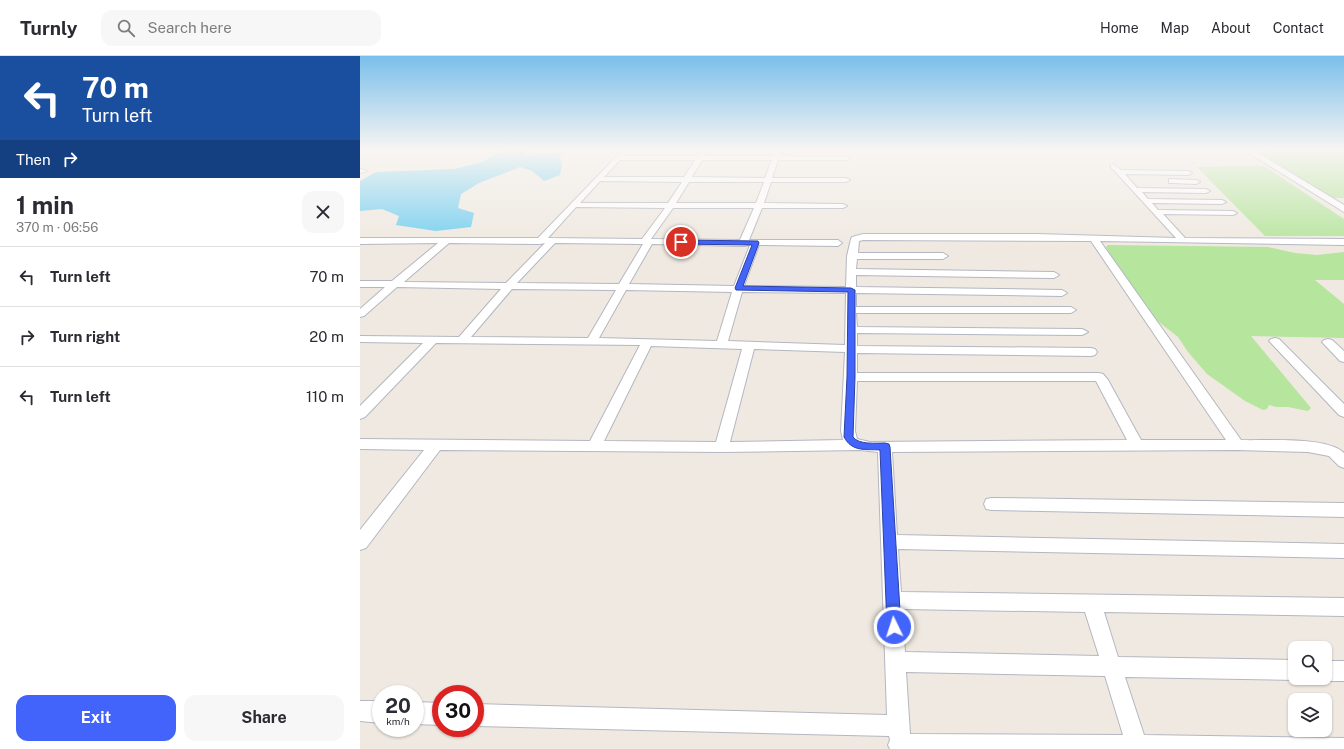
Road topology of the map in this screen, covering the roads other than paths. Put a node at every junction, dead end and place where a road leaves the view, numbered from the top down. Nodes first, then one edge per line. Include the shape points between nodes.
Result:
1 (595, 182) edge
2 (685, 182) edge
3 (767, 182) edge
4 (1133, 182) edge
5 (1300, 182) edge
6 (1137, 190) junction
7 (1206, 191) dead end
8 (1147, 201) junction
9 (1222, 202) dead end
10 (574, 206) junction
11 (670, 206) junction
12 (759, 206) junction
13 (843, 206) dead end
14 (1344, 210) edge
15 (1157, 212) junction
16 (1233, 213) dead end
17 (447, 240) junction
18 (1095, 240) junction
19 (360, 241) edge
20 (540, 241) junction
21 (552, 241) junction
22 (1183, 241) junction
23 (647, 242) junction
24 (1344, 242) edge
25 (744, 243) junction
26 (755, 243) junction
27 (838, 244) dead end
28 (852, 256) junction
29 (943, 256) dead end
30 (851, 272) junction
31 (1054, 275) dead end
32 (360, 284) edge
33 (394, 285) junction
34 (509, 286) junction
35 (622, 287) junction
36 (738, 288) junction
37 (851, 290) junction
38 (1062, 293) dead end
39 (851, 310) junction
40 (1071, 310) dead end
41 (360, 314) edge
42 (851, 330) junction
43 (1082, 332) dead end
44 (360, 339) edge
45 (432, 341) junction
46 (460, 341) junction
47 (1275, 341) dead end
48 (591, 342) junction
49 (647, 342) junction
50 (1328, 342) dead end
51 (722, 344) junction
52 (749, 345) junction
53 (851, 349) junction
54 (1091, 352) dead end
55 (1344, 358) edge
56 (851, 377) junction
57 (1344, 412) edge
58 (360, 414) edge
59 (360, 444) edge
60 (436, 445) junction
61 (1237, 445) junction
62 (594, 446) junction
63 (860, 446) junction
64 (1137, 446) junction
65 (722, 447) junction
66 (885, 447) junction
67 (1344, 462) edge
68 (992, 504) dead end
69 (1344, 510) edge
70 (890, 542) junction
71 (360, 543) edge
72 (1344, 551) edge
73 (892, 600) junction
74 (1092, 604) junction
75 (1344, 608) edge
76 (896, 662) junction
77 (1111, 666) junction
78 (1288, 670) edge
79 (1332, 671) edge
80 (1344, 671) edge
81 (360, 711) edge
82 (372, 712) edge
83 (484, 715) edge
84 (899, 740) edge
85 (1137, 746) junction
86 (1344, 749) edge

1 - 10 street
2 - 11 street
3 - 12 street
4 - 6 street
5 - 14 street
6 - 7 street
6 - 8 street
8 - 9 street
8 - 15 street
10 - 11 street
10 - 20 street
11 - 12 street
11 - 23 street
12 - 13 street
12 - 25 street
15 - 16 street
15 - 22 street
17 - 19 street
17 - 20 street
17 - 33 street
18 - 22 street
18 - 28 street via 1037,237 864,237 855,239
18 - 61 street
20 - 21 street
21 - 23 street
21 - 34 street
22 - 24 street
23 - 25 street
23 - 35 street
25 - 26 street
26 - 27 street
26 - 36 street
28 - 29 street
28 - 30 street
30 - 31 street
30 - 37 street
32 - 33 street
33 - 34 street
33 - 41 street
34 - 35 street
34 - 46 street
35 - 36 street
35 - 48 street
36 - 37 street
36 - 51 street
37 - 38 street
37 - 39 street
39 - 40 street
39 - 42 street
42 - 43 street
42 - 53 street
44 - 45 street
45 - 46 street
45 - 58 street
46 - 48 street
47 - 57 street
48 - 49 street
49 - 51 street
49 - 62 street
50 - 55 street
51 - 52 street
52 - 53 street
52 - 65 street
53 - 54 street
53 - 56 street
56 - 63 street via 848,437 851,442
56 - 64 street via 1099,377
59 - 60 street
60 - 62 street
60 - 71 street
61 - 64 street
61 - 67 street via 1321,448 1334,452
62 - 65 street
63 - 65 street
63 - 66 street
64 - 66 street
66 - 70 street
68 - 69 street
70 - 72 street
70 - 73 street
73 - 74 street
73 - 76 street
74 - 75 street
74 - 77 street
76 - 77 street
76 - 84 street
77 - 78 street
77 - 85 street
79 - 80 street
81 - 82 street
83 - 84 street
84 - 85 street
85 - 86 street

